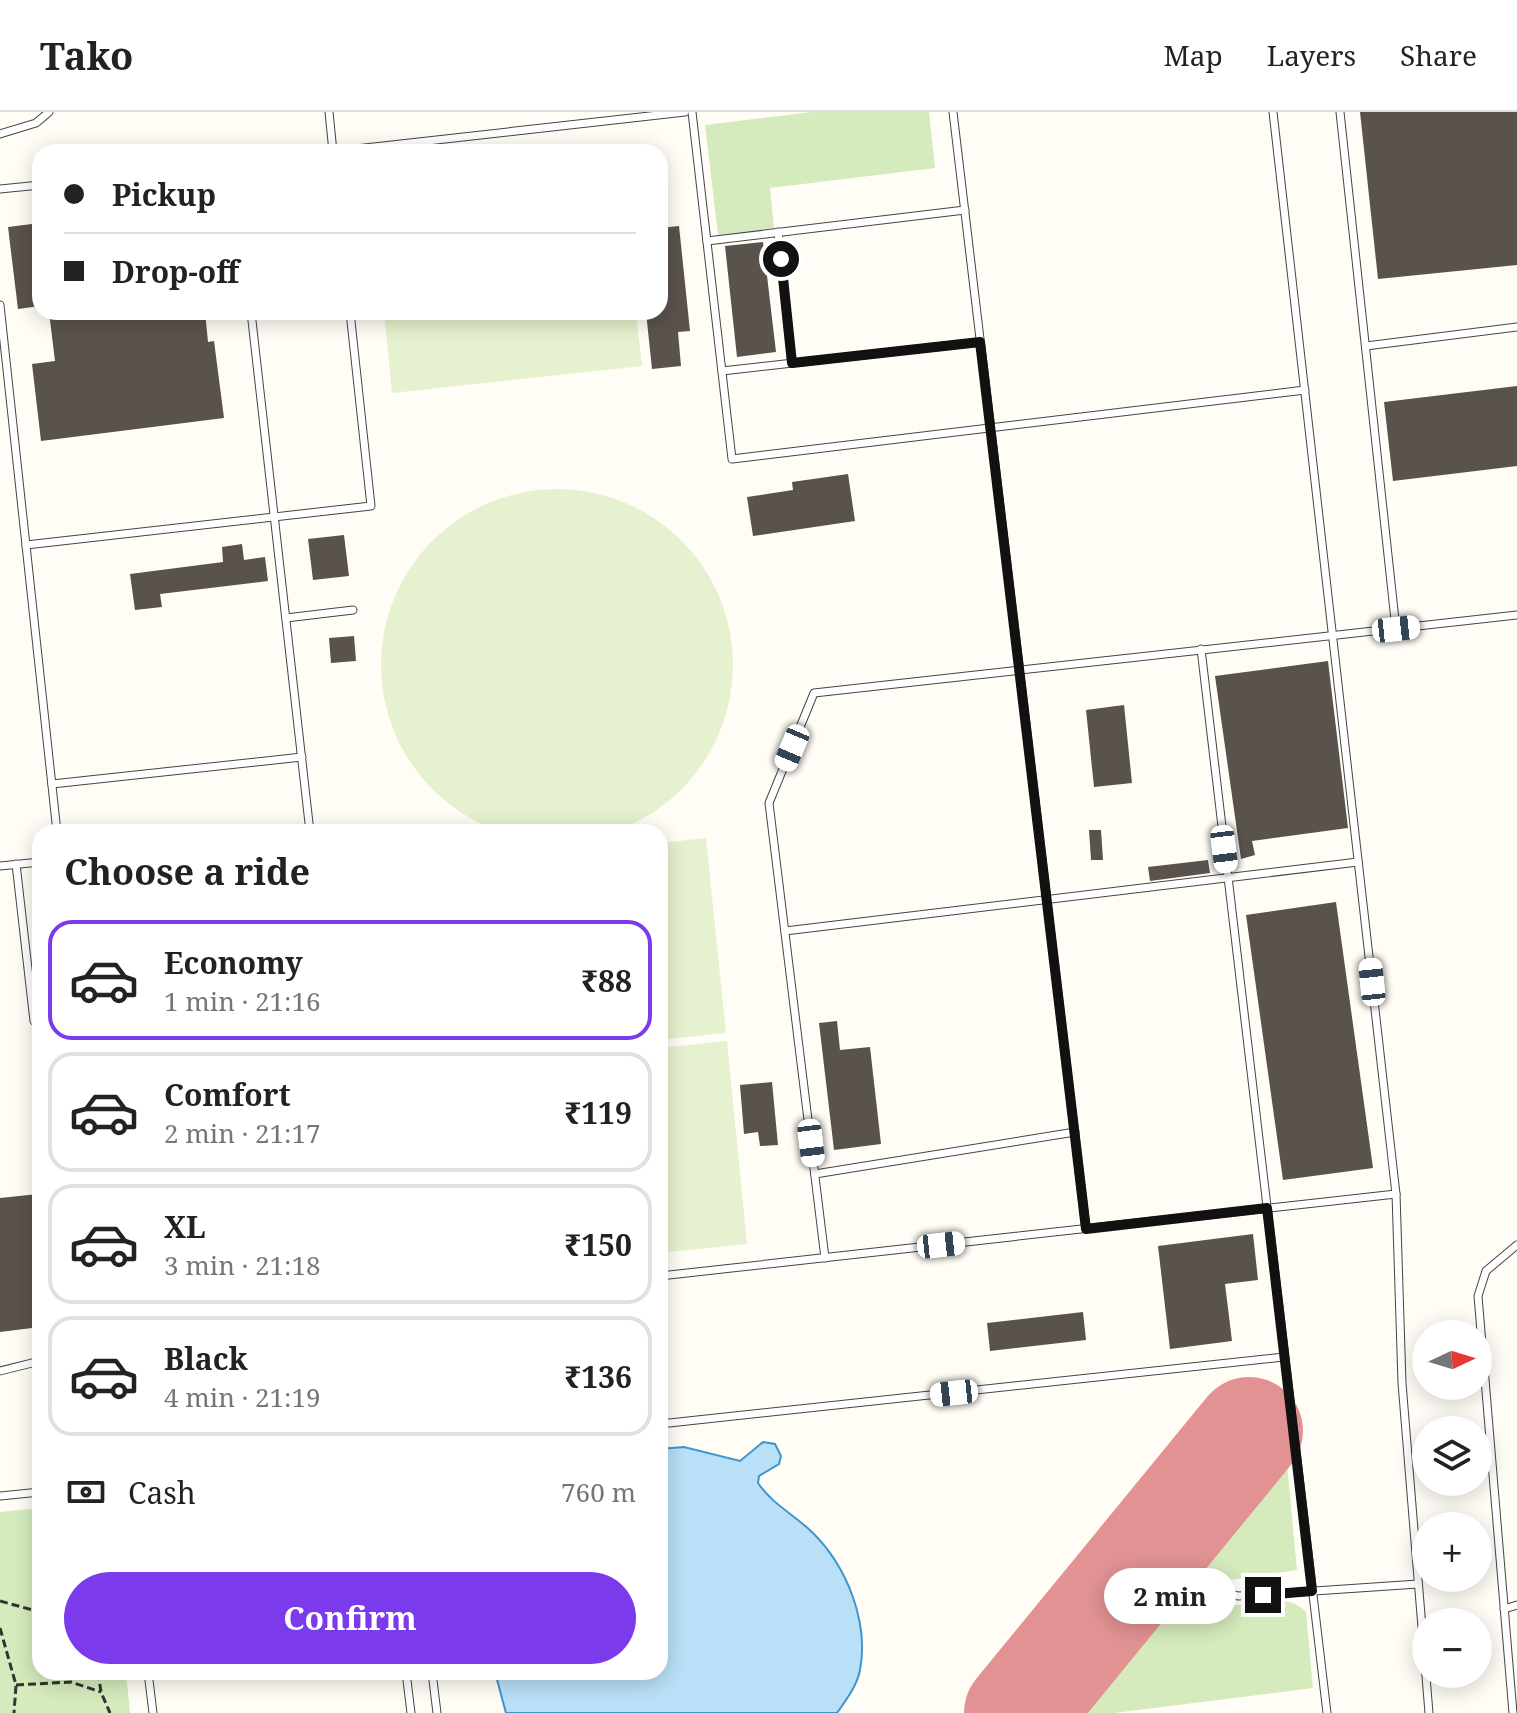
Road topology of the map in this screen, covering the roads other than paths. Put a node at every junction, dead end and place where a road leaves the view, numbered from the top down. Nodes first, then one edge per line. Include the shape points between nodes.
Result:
1 (49, 112) edge
2 (329, 112) edge
3 (685, 112) edge
4 (692, 112) edge
5 (953, 112) edge
6 (1273, 112) edge
7 (1340, 112) edge
8 (0, 134) edge
9 (331, 144) edge
10 (403, 144) edge
11 (32, 186) edge
12 (0, 189) edge
13 (965, 210) junction
14 (778, 232) junction
15 (707, 241) junction
16 (0, 305) edge
17 (252, 320) edge
18 (351, 320) edge
19 (1517, 327) edge
20 (980, 342) junction
21 (1366, 346) junction
22 (792, 363) junction
23 (722, 371) junction
24 (1305, 390) junction
25 (991, 428) junction
26 (274, 517) junction
27 (26, 545) junction
28 (353, 610) dead end
29 (1517, 615) edge
30 (286, 618) junction
31 (1396, 629) junction
32 (1332, 636) junction
33 (1201, 649) junction
34 (1019, 670) junction
35 (302, 757) junction
36 (52, 784) junction
37 (56, 824) edge
38 (309, 824) edge
39 (1358, 862) junction
40 (32, 863) edge
41 (16, 864) junction
42 (0, 866) edge
43 (1228, 877) junction
44 (1047, 899) junction
45 (785, 931) junction
46 (32, 1004) edge
47 (1075, 1132) junction
48 (815, 1174) junction
49 (1396, 1194) junction
50 (1267, 1208) junction
51 (1086, 1229) junction
52 (1517, 1245) edge
53 (825, 1258) junction
54 (668, 1275) edge
55 (1284, 1357) junction
56 (32, 1363) edge
57 (0, 1371) edge
58 (668, 1423) edge
59 (32, 1493) edge
60 (0, 1496) edge
61 (1412, 1512) edge
62 (1412, 1584) edge
63 (1185, 1588) dead end
64 (1312, 1591) junction
65 (1419, 1592) edge
66 (1517, 1605) edge
67 (1504, 1609) junction
68 (149, 1680) edge
69 (407, 1680) edge
70 (433, 1680) edge
71 (153, 1713) edge
72 (411, 1713) edge
73 (437, 1713) edge
74 (1327, 1713) edge
75 (1429, 1713) edge
76 (1513, 1713) edge

1 - 8 lane via 36,123
2 - 9 lane
3 - 10 lane
4 - 15 lane
5 - 13 lane
6 - 24 lane
7 - 21 lane
11 - 12 lane
13 - 14 lane
13 - 20 lane
14 - 15 lane
14 - 22 lane
15 - 23 lane
16 - 27 lane
17 - 26 lane
18 - 26 lane via 371,506
19 - 21 lane
20 - 22 lane
20 - 25 lane
21 - 31 lane
22 - 23 lane
23 - 25 lane via 732,459
24 - 25 lane
24 - 32 lane
25 - 34 lane
26 - 27 lane
26 - 30 lane
27 - 36 lane
28 - 30 lane
29 - 31 lane
30 - 35 lane
31 - 32 lane
32 - 33 lane
32 - 39 lane
33 - 34 lane
33 - 43 lane
34 - 44 lane
34 - 45 lane via 814,693 769,803
35 - 36 lane
35 - 38 lane
36 - 37 lane
39 - 43 lane
39 - 49 lane
40 - 41 lane
41 - 42 lane
41 - 46 lane
43 - 44 lane
43 - 50 lane
44 - 45 lane
44 - 47 lane
45 - 48 lane
47 - 48 lane
47 - 51 lane
48 - 53 lane
49 - 50 lane
49 - 61 lane
50 - 51 lane
50 - 55 lane
51 - 53 lane
52 - 67 lane via 1486,1271 1478,1296
53 - 54 lane
55 - 58 lane
55 - 64 lane
56 - 57 lane
59 - 60 lane
62 - 64 lane
63 - 64 lane via 1239,1596
64 - 74 lane
65 - 75 lane
66 - 67 lane
67 - 76 lane
68 - 71 lane
69 - 72 lane
70 - 73 lane

